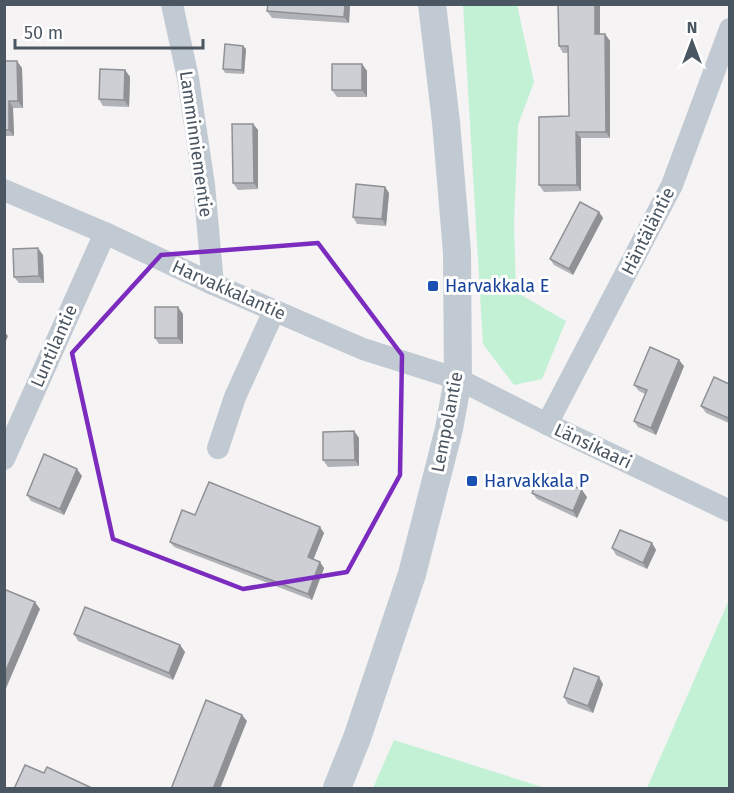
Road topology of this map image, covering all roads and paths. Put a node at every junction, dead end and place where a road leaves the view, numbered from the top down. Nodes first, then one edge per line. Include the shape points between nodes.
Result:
1 (172, 4) edge
2 (432, 4) edge
3 (729, 30) edge
4 (4, 190) edge
5 (105, 233) junction
6 (213, 284) junction
7 (274, 311) junction
8 (458, 379) junction
9 (547, 424) junction
10 (218, 448) dead end
11 (4, 459) edge
12 (729, 510) edge
13 (337, 789) edge

1 - 6 street, Lamminniementie via 204,185
2 - 8 street, Lempolantie via 457,252
3 - 9 street, Häntäläntie via 672,185
4 - 5 street, Harvakkalantie
5 - 6 street, Harvakkalantie
5 - 11 street, Luntilantie
6 - 7 street, Harvakkalantie
7 - 8 street, Harvakkalantie via 363,350
7 - 10 street
8 - 9 street, Länsikaari
8 - 13 street, Lempolantie via 412,574
9 - 12 street, Länsikaari

